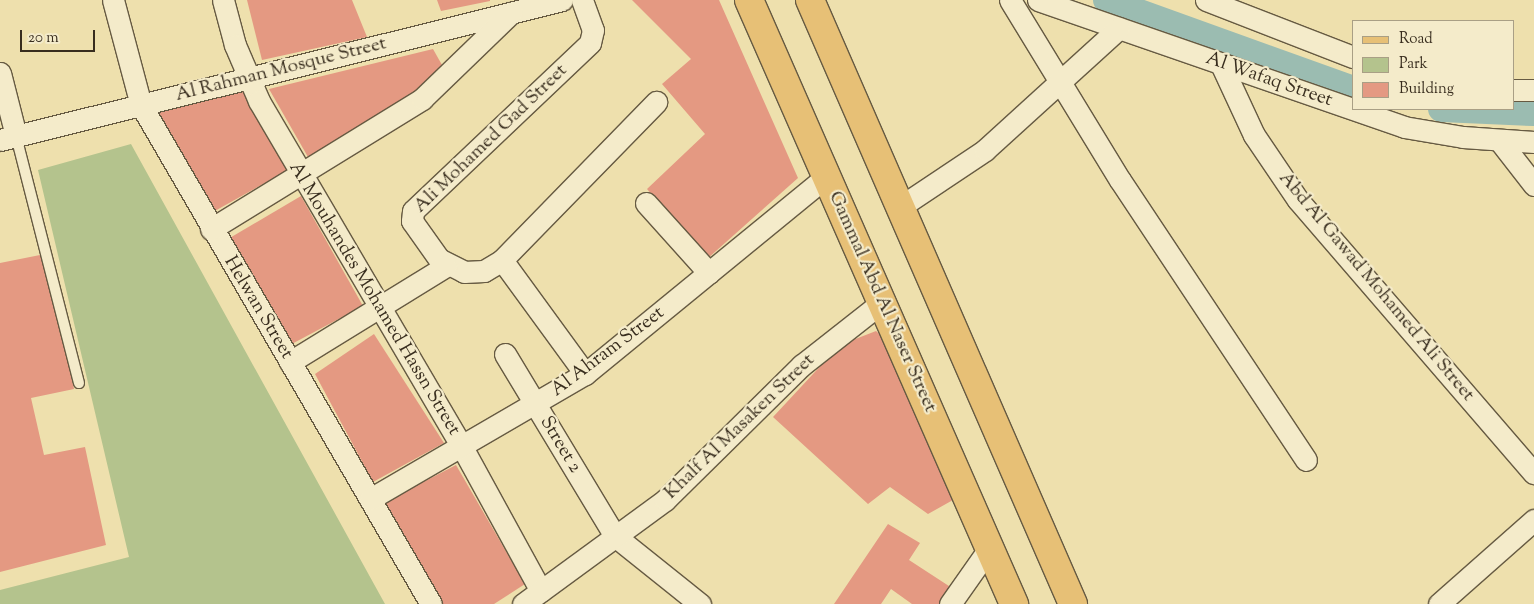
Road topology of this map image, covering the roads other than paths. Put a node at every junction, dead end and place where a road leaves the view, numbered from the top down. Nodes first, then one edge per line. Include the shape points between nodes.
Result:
1 (113, 0) edge
2 (223, 0) edge
3 (562, 0) edge
4 (582, 0) edge
5 (749, 0) edge
6 (810, 0) edge
7 (1010, 0) edge
8 (1038, 0) edge
9 (1206, 0) edge
10 (511, 13) junction
11 (1118, 28) junction
12 (1352, 57) edge
13 (1220, 64) junction
14 (0, 73) edge
15 (247, 78) junction
16 (1059, 81) junction
17 (1514, 90) edge
18 (1534, 90) edge
19 (656, 102) dead end
20 (141, 105) junction
21 (1352, 109) edge
22 (1354, 110) edge
23 (8, 138) edge
24 (1499, 140) junction
25 (1534, 142) edge
26 (300, 174) junction
27 (827, 176) junction
28 (1534, 184) edge
29 (646, 203) dead end
30 (900, 207) junction
31 (211, 229) junction
32 (502, 260) junction
33 (446, 266) junction
34 (709, 273) junction
35 (882, 302) junction
36 (380, 308) junction
37 (505, 354) dead end
38 (290, 362) junction
39 (585, 374) junction
40 (79, 383) dead end
41 (536, 405) junction
42 (462, 447) junction
43 (1306, 460) dead end
44 (1534, 474) edge
45 (370, 499) junction
46 (1534, 520) edge
47 (615, 536) junction
48 (990, 547) junction
49 (541, 591) junction
50 (431, 604) edge
51 (523, 604) edge
52 (700, 604) edge
53 (950, 604) edge
54 (1014, 604) edge
55 (1072, 604) edge
56 (1439, 604) edge

1 - 20 street, Helwan Street
2 - 15 street, Al Mouhandes Mohamed Hassn Street
3 - 10 street, Al Rahman Mosque Street
4 - 33 street, Ali Mohamed Gad Street via 592,30 590,43 412,214 412,221
5 - 27 main road, Gammal Abd Al Naser Street
6 - 30 main road
7 - 16 street
8 - 11 street, Al Wafaq Street
9 - 12 street
10 - 15 street, Al Rahman Mosque Street
10 - 26 street via 437,87
11 - 13 street, Al Wafaq Street
11 - 16 street
13 - 21 street, Al Wafaq Street
13 - 44 street, Abd Al Gawad Mohamed Ali Street via 1254,135 1298,200
14 - 23 street
15 - 20 street, Al Rahman Mosque Street
15 - 26 street, Al Mouhandes Mohamed Hassn Street
16 - 30 street via 985,150
16 - 43 street
17 - 18 street
19 - 32 street
20 - 23 street, Al Rahman Mosque Street
20 - 31 street, Helwan Street
22 - 24 street, Al Wafaq Street via 1404,127
23 - 40 lane
24 - 25 street, Al Wafaq Street
24 - 28 street
26 - 31 street
26 - 36 street, Al Mouhandes Mohamed Hassn Street
27 - 34 street, Al Ahram Street
27 - 35 main road, Gammal Abd Al Naser Street
29 - 34 street
30 - 55 main road
31 - 38 street, Helwan Street
32 - 33 street via 474,272
32 - 39 street
33 - 36 street
34 - 39 street, Al Ahram Street
35 - 47 street, Khalf Al Masaken Street via 802,366 665,500
35 - 48 main road, Gammal Abd Al Naser Street
36 - 38 street
36 - 42 street, Al Mouhandes Mohamed Hassn Street
37 - 41 street, Street 2
38 - 45 street, Helwan Street
39 - 41 street, Al Ahram Street
41 - 42 street, Al Ahram Street
41 - 47 street, Street 2
42 - 45 street, Al Ahram Street
42 - 49 street, Al Mouhandes Mohamed Hassn Street
45 - 50 street, Helwan Street
46 - 56 street
47 - 49 street, Khalf Al Masaken Street
47 - 52 street
48 - 53 street
48 - 54 main road, Gammal Abd Al Naser Street
49 - 51 street, Khalf Al Masaken Street

